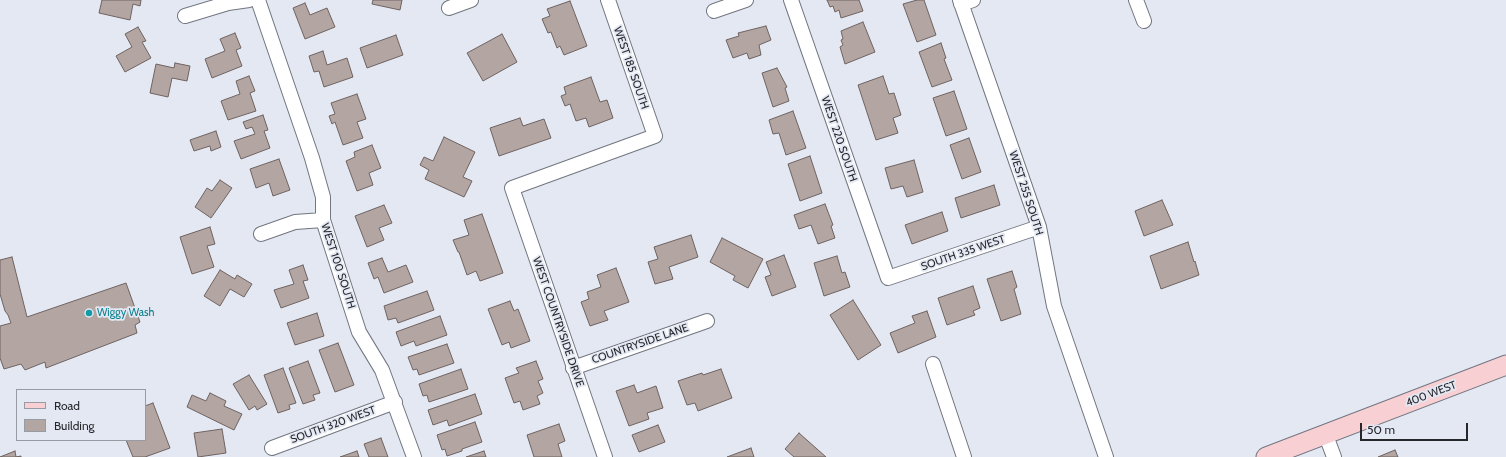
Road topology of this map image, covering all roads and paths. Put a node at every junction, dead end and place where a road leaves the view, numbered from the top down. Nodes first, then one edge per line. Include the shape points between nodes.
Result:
1 (249, 0) edge
2 (258, 0) edge
3 (471, 0) edge
4 (608, 0) edge
5 (746, 0) edge
6 (791, 0) edge
7 (1136, 0) edge
8 (965, 1) edge
9 (449, 8) dead end
10 (714, 11) dead end
11 (185, 16) dead end
12 (1144, 21) dead end
13 (512, 188) joint
14 (323, 220) junction
15 (1039, 227) junction
16 (261, 234) dead end
17 (888, 278) joint
18 (707, 321) dead end
19 (933, 364) dead end
20 (1506, 365) edge
21 (573, 368) junction
22 (395, 402) junction
23 (1325, 434) junction
24 (272, 448) dead end
25 (414, 457) edge
26 (605, 457) edge
27 (964, 457) edge
28 (1106, 457) edge
29 (1266, 457) edge
30 (1334, 457) edge

1 - 11 street via 228,3
2 - 14 street, WEST 100 SOUTH via 312,158 323,197
3 - 9 street
4 - 13 street, WEST 185 SOUTH via 655,136
5 - 10 street
6 - 17 street, WEST 220 SOUTH
7 - 12 street
8 - 15 street, WEST 255 SOUTH
13 - 21 street, WEST COUNTRYSIDE DRIVE
14 - 16 street via 295,222
14 - 22 street, WEST 100 SOUTH via 359,332 382,370
15 - 17 street, SOUTH 335 WEST
15 - 28 street, WEST 255 SOUTH via 1054,306
18 - 21 street, COUNTRYSIDE LANE
19 - 27 street
20 - 23 main road, 400 WEST
21 - 26 street, WEST COUNTRYSIDE DRIVE
22 - 24 street, SOUTH 320 WEST
22 - 25 street, WEST 100 SOUTH
23 - 29 main road, 400 WEST
23 - 30 street

